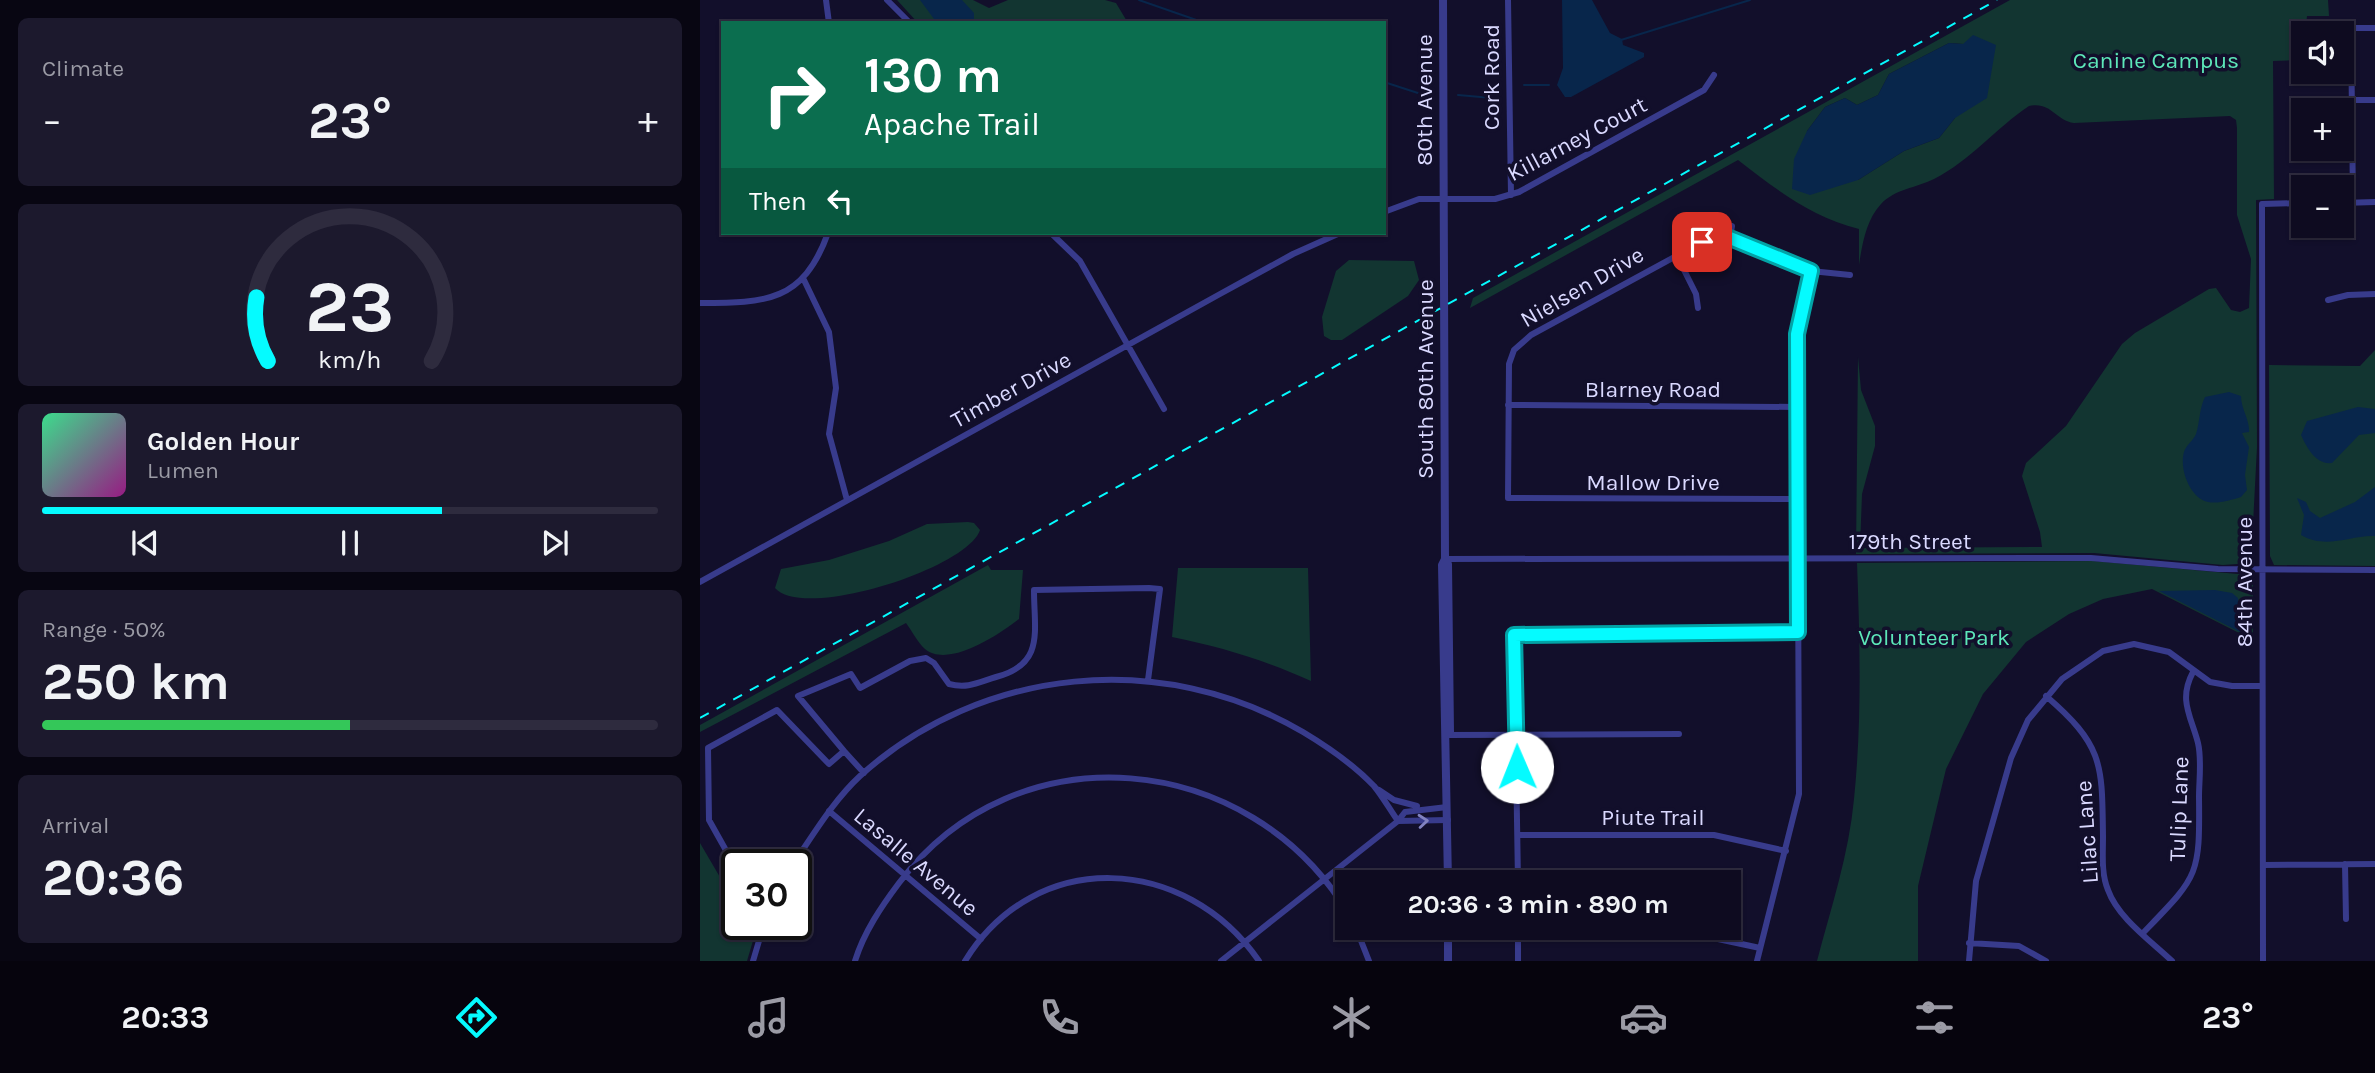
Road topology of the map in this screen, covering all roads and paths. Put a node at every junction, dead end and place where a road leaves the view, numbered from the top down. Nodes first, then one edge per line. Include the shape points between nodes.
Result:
1 (826, 0) edge
2 (887, 0) edge
3 (1443, 0) edge
4 (1508, 0) edge
5 (829, 21) edge
6 (908, 21) edge
7 (2375, 29) edge
8 (1714, 75) dead end
9 (2351, 98) edge
10 (2354, 100) edge
11 (2375, 100) edge
12 (1511, 195) junction
13 (1444, 199) junction
14 (2375, 202) edge
15 (2291, 203) edge
16 (2354, 203) edge
17 (1386, 211) edge
18 (1732, 226) dead end
19 (827, 235) edge
20 (1053, 235) edge
21 (1336, 235) edge
22 (1730, 238) junction
23 (1676, 254) junction
24 (1811, 271) junction
25 (1850, 275) dead end
26 (804, 281) junction
27 (2375, 294) edge
28 (2328, 300) dead end
29 (700, 303) edge
30 (1698, 308) dead end
31 (1128, 344) junction
32 (1508, 405) junction
33 (1797, 407) junction
34 (1164, 409) dead end
35 (1508, 498) joint
36 (1798, 499) junction
37 (847, 500) junction
38 (1798, 558) junction
39 (1445, 559) junction
40 (2261, 570) junction
41 (2375, 570) edge
42 (700, 582) edge
43 (1798, 632) junction
44 (2193, 672) junction
45 (1005, 676) junction
46 (1148, 680) junction
47 (986, 683) junction
48 (2262, 686) junction
49 (1010, 693) junction
50 (2046, 696) junction
51 (992, 699) junction
52 (1517, 733) junction
53 (1679, 734) dead end
54 (1446, 735) junction
55 (844, 751) junction
56 (864, 773) junction
57 (1375, 787) junction
58 (1422, 807) junction
59 (1447, 807) junction
60 (829, 811) junction
61 (1448, 820) junction
62 (1398, 821) junction
63 (1518, 835) junction
64 (725, 849) edge
65 (803, 849) edge
66 (1786, 851) junction
67 (2345, 864) junction
68 (2375, 864) edge
69 (2264, 865) junction
70 (1448, 870) edge
71 (1518, 870) edge
72 (905, 876) junction
73 (1324, 878) junction
74 (1335, 894) edge
75 (2346, 919) dead end
76 (2143, 933) junction
77 (981, 939) junction
78 (759, 940) edge
79 (1361, 940) edge
80 (1448, 940) edge
81 (1518, 940) edge
82 (1723, 940) edge
83 (1245, 941) junction
84 (1969, 943) junction
85 (1760, 948) junction
86 (752, 961) edge
87 (855, 961) edge
88 (965, 961) edge
89 (1221, 961) edge
90 (1259, 961) edge
91 (1370, 961) edge
92 (1448, 961) edge
93 (1518, 961) edge
94 (1757, 961) edge
95 (1969, 961) edge
96 (2046, 961) edge
97 (2172, 961) edge
98 (2263, 961) edge

1 - 5 street
2 - 6 street
3 - 13 street, 80th Avenue
4 - 12 street, Cork Road
7 - 9 street via 2351,28
8 - 12 street, Killarney Court via 1704,90
10 - 11 street
12 - 13 street, Killarney Court
13 - 17 street via 1408,201
13 - 39 street, South 80th Avenue
14 - 16 street
15 - 40 street, 84th Avenue via 2262,204
18 - 22 street
19 - 26 street
20 - 31 street via 1080,261
21 - 31 street, Timber Drive
22 - 23 street, Nielsen Drive via 1702,242
22 - 24 street
23 - 30 street
23 - 32 street, Nielsen Drive via 1524,339 1509,364
24 - 25 street
24 - 33 street via 1797,334
26 - 29 street via 773,298
26 - 37 street via 830,332 836,388 829,434
27 - 28 street
31 - 34 street
31 - 37 street, Timber Drive
32 - 33 street, Blarney Road
32 - 35 street, Nielsen Drive
33 - 36 street
35 - 36 street, Mallow Drive
36 - 38 street
37 - 42 street, Timber Drive
38 - 39 street, 179th Street
38 - 40 street, 179th Street via 2091,558
38 - 43 street
39 - 54 street, South 80th Avenue
40 - 41 street, 179th Street
40 - 48 street, 84th Avenue
43 - 52 street via 1514,635
43 - 66 street via 1799,794
44 - 48 street via 2222,685
44 - 50 street via 2169,652 2127,644 2085,662
44 - 76 street, Tulip Lane via 2185,689 2185,711 2199,747 2198,862 2185,888
45 - 46 street via 1023,666 1032,654 1034,590 1149,588 1160,589
45 - 47 street
45 - 49 street
46 - 49 street via 1077,680
46 - 57 street via 1218,694 1268,714 1336,754
47 - 51 street
47 - 55 street via 949,684 934,663 918,658 860,688 851,674 798,696
48 - 69 street, 84th Avenue
49 - 51 street
50 - 76 street, Lilac Lane via 2080,726 2095,752 2102,784 2105,882 2115,903
50 - 84 street via 2028,720 2011,758 1976,881
51 - 56 street via 918,733
52 - 53 street
52 - 54 street
52 - 63 street
54 - 59 street, South 80th Avenue
55 - 56 street
55 - 64 street via 829,764 777,710 708,748 709,820
56 - 60 street
57 - 58 street via 1394,800
57 - 62 street
58 - 59 street
58 - 62 street via 1405,812
59 - 61 street, South 80th Avenue
60 - 65 street
60 - 72 street, Lasalle Avenue
62 -> 61 street
61 - 70 street, South 80th Avenue
62 - 73 street
63 - 66 street, Piute Trail via 1714,835
63 - 71 street
66 - 85 street
67 - 68 street
67 - 69 street
67 - 75 street
69 - 98 street, 84th Avenue
72 - 73 street via 953,830 999,803 1062,782 1122,777 1186,787 1240,809 1280,836
72 - 77 street, Lasalle Avenue
72 - 87 street via 866,932
73 - 74 street
73 - 83 street
76 - 97 street, Lilac Lane
77 - 83 street via 1008,912 1040,893 1077,881 1111,878 1142,880 1185,894 1220,916
77 - 88 street
78 - 86 street
79 - 91 street
80 - 92 street
81 - 93 street
82 - 85 street
83 - 89 street
83 - 90 street
84 - 95 street
84 - 96 street via 2018,946
85 - 94 street

